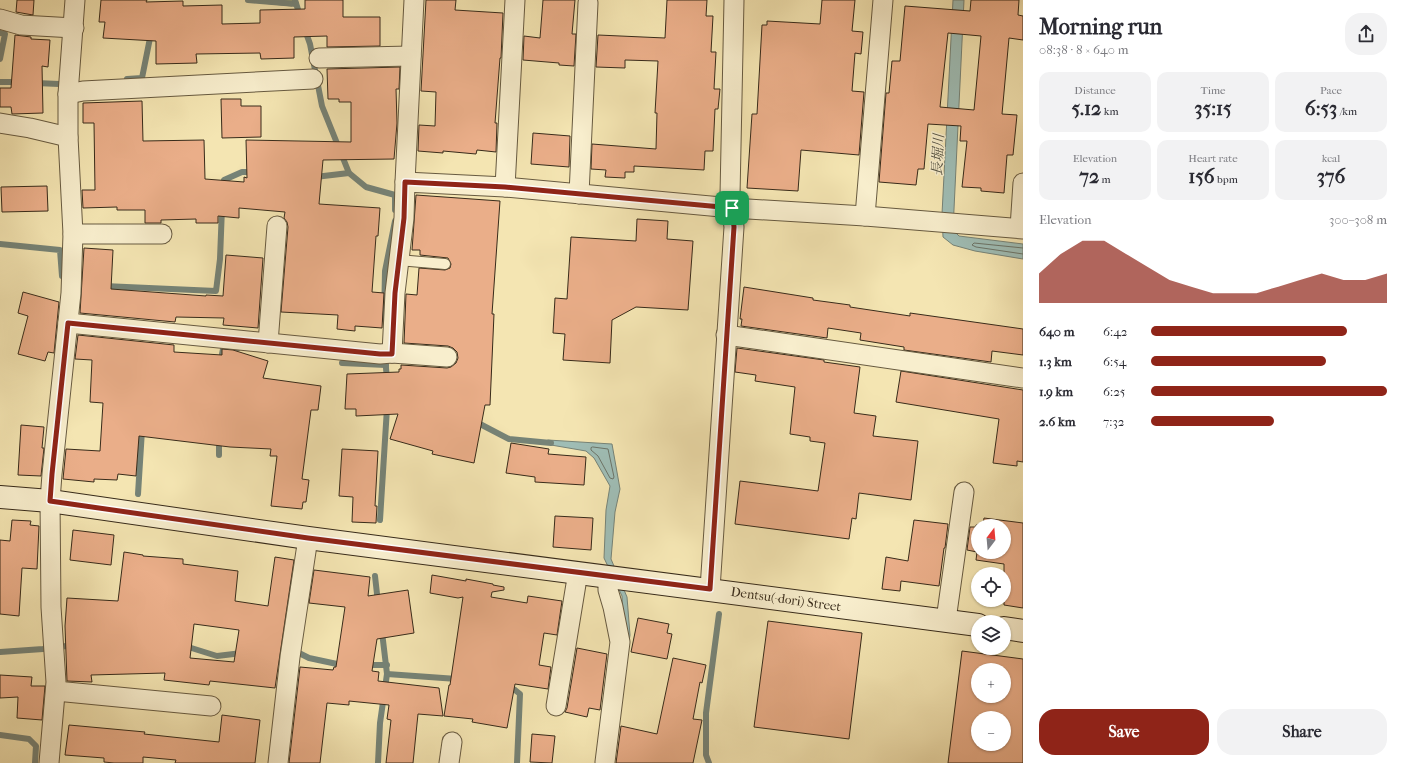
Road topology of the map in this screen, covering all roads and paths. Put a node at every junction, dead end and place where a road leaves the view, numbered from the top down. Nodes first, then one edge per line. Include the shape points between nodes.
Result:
1 (75, 0) edge
2 (414, 0) edge
3 (515, 0) edge
4 (734, 0) edge
5 (883, 0) edge
6 (588, 3) dead end
7 (0, 19) edge
8 (74, 28) junction
9 (411, 56) junction
10 (319, 58) dead end
11 (313, 79) dead end
12 (68, 94) junction
13 (0, 123) edge
14 (68, 137) junction
15 (405, 182) junction
16 (1023, 183) edge
17 (505, 187) junction
18 (579, 194) junction
19 (732, 208) junction
20 (865, 216) junction
21 (277, 226) dead end
22 (1021, 229) edge
23 (73, 234) junction
24 (162, 234) dead end
25 (398, 260) junction
26 (445, 264) dead end
27 (68, 323) junction
28 (726, 335) junction
29 (268, 343) junction
30 (386, 354) junction
31 (447, 357) dead end
32 (1023, 378) edge
33 (964, 492) dead end
34 (0, 497) edge
35 (50, 501) junction
36 (308, 538) junction
37 (578, 572) junction
38 (608, 576) junction
39 (710, 589) junction
40 (946, 620) junction
41 (971, 624) edge
42 (1011, 629) edge
43 (1023, 631) edge
44 (56, 691) junction
45 (211, 706) dead end
46 (556, 706) dead end
47 (452, 742) dead end
48 (605, 762) edge
49 (49, 763) edge
50 (278, 763) edge
51 (448, 763) edge

1 - 8 street
2 - 9 street
3 - 17 street
4 - 19 street via 730,195
5 - 20 street
6 - 18 street
7 - 8 street via 21,25
8 - 12 street
9 - 10 street
9 - 15 street
11 - 12 street via 84,91
12 - 14 street
13 - 14 street
14 - 23 street
15 - 17 street
15 - 25 street via 404,218
16 - 22 street
17 - 18 street
18 - 19 street
19 - 20 street
19 - 28 street via 734,227
20 - 22 street
21 - 29 street
23 - 24 street
23 - 27 street
25 - 26 lane
25 - 30 street
27 - 29 street
27 - 35 street
28 - 32 street
28 - 39 street
29 - 30 street
30 - 31 street
33 - 40 street
34 - 35 street, Dentsu(-dori) Street
35 - 36 street, Dentsu(-dori) Street
35 - 44 street via 51,607
36 - 37 street, Dentsu(-dori) Street
36 - 50 street via 291,650
37 - 38 street, Dentsu(-dori) Street
37 - 46 street
38 - 39 street, Dentsu(-dori) Street
38 - 48 street via 608,590 620,642
39 - 40 street, Dentsu(-dori) Street
40 - 41 street, Dentsu(-dori) Street
42 - 43 street
44 - 45 street
44 - 49 street
47 - 51 street

